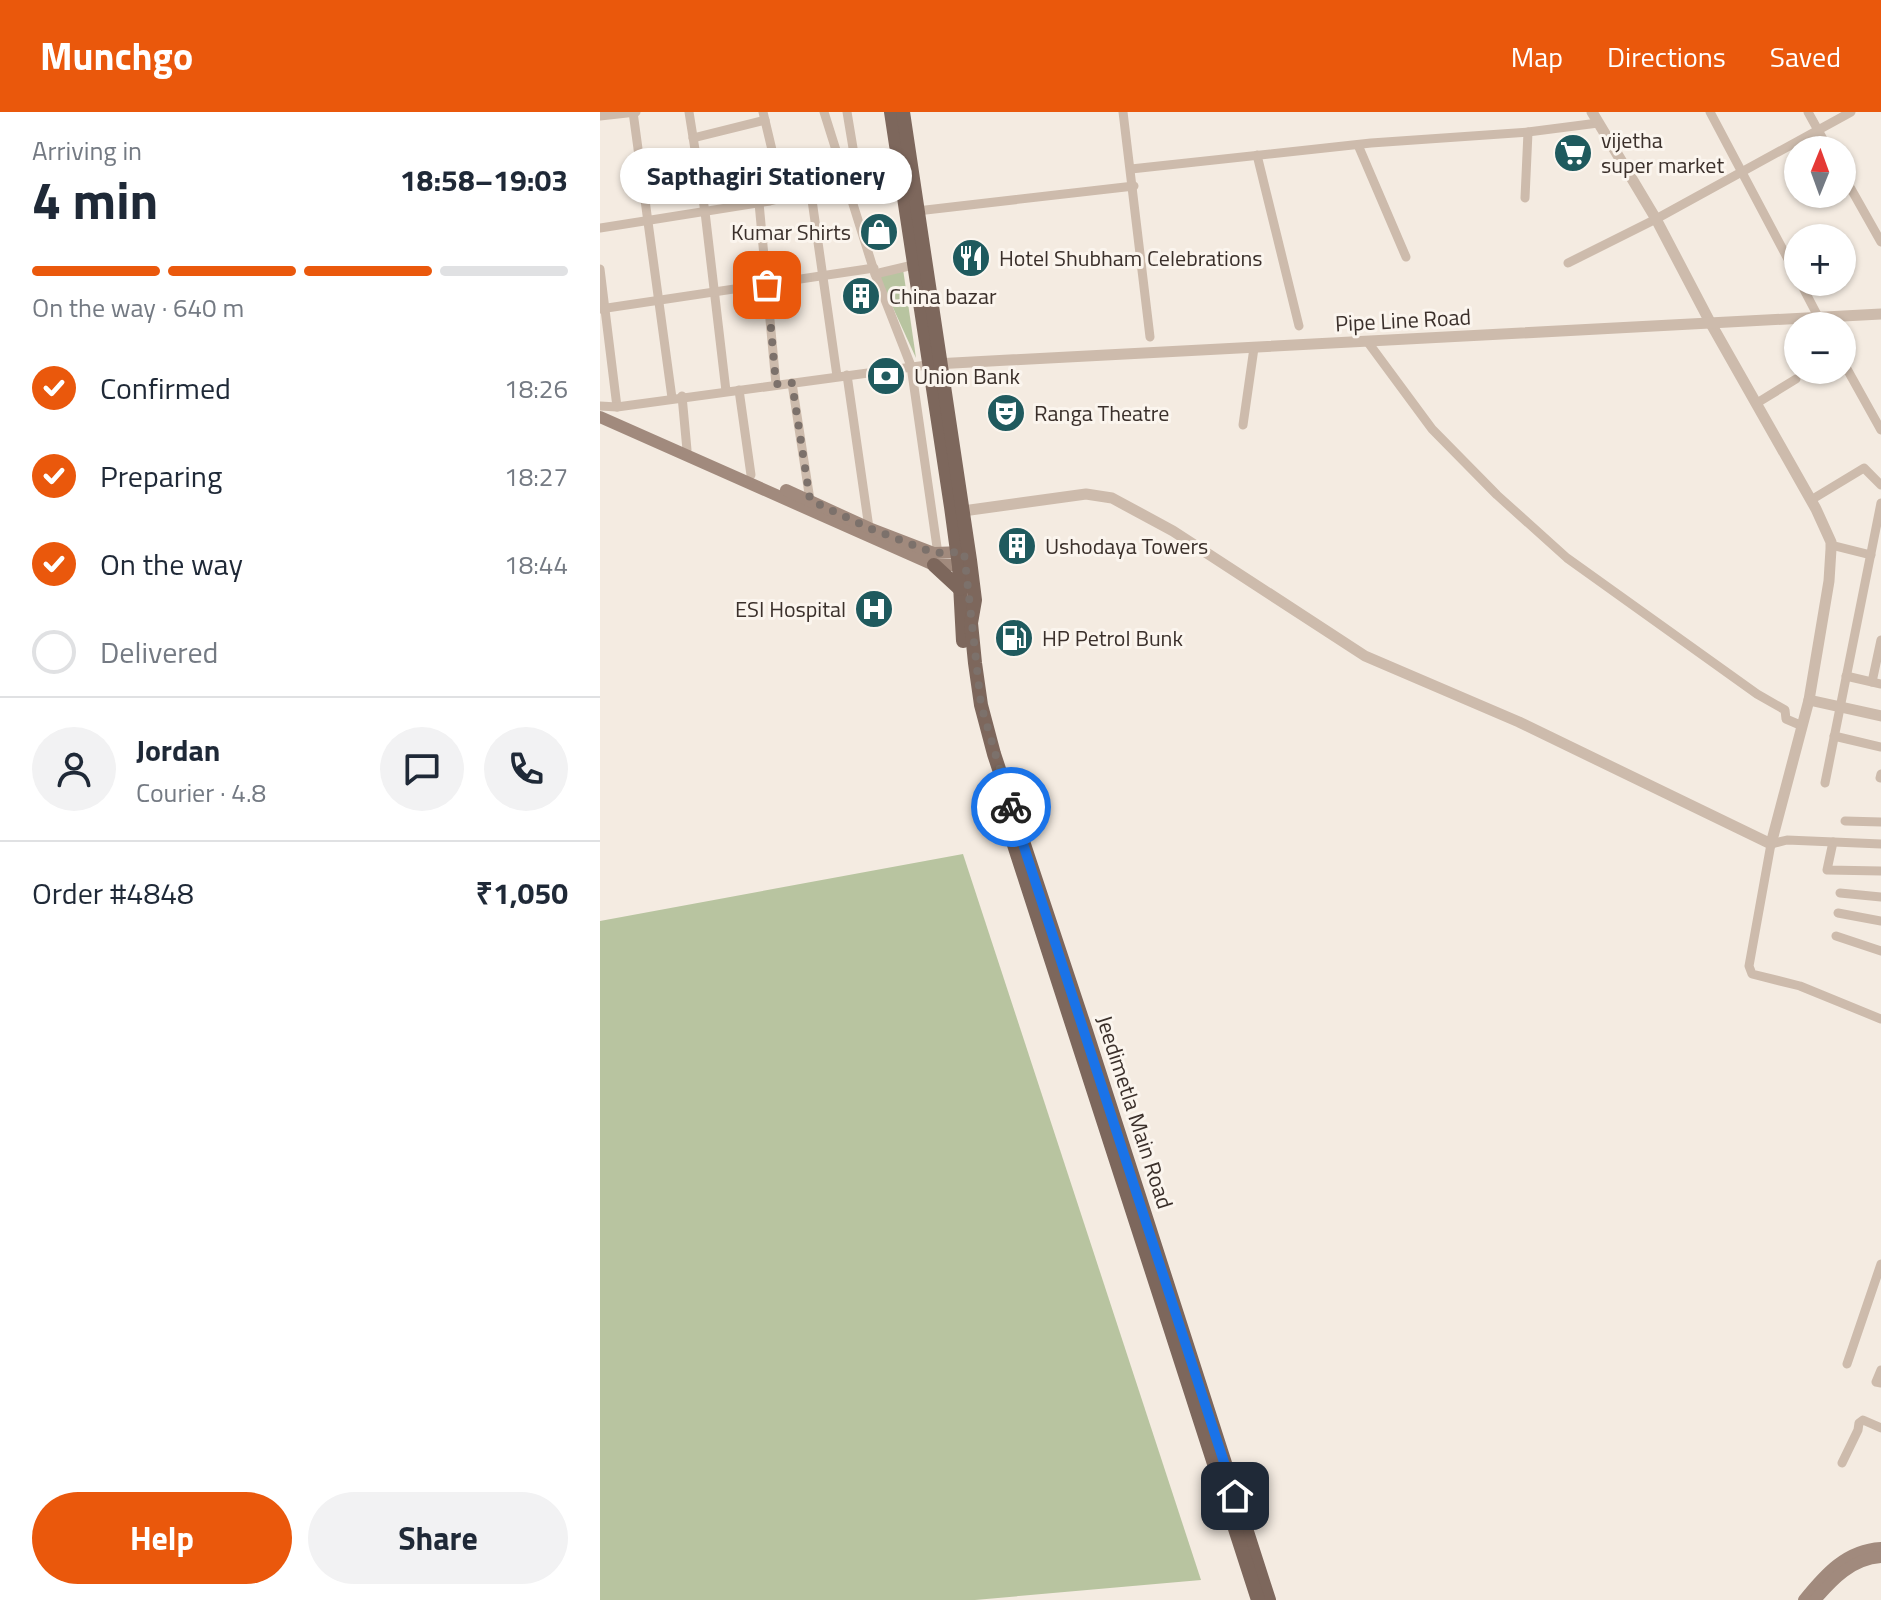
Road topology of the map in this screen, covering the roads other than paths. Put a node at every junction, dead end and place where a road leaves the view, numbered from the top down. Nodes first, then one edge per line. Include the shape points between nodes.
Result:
1 (634, 112) edge
2 (689, 112) edge
3 (824, 112) edge
4 (847, 112) edge
5 (891, 112) edge
6 (903, 112) edge
7 (1123, 112) edge
8 (1710, 112) edge
9 (1808, 112) edge
10 (1851, 112) edge
11 (600, 116) edge
12 (764, 116) edge
13 (1595, 118) edge
14 (1817, 130) junction
15 (1528, 132) junction
16 (1821, 136) edge
17 (693, 138) junction
18 (1358, 145) junction
19 (772, 153) junction
20 (1257, 155) junction
21 (897, 156) junction
22 (856, 166) junction
23 (1131, 169) junction
24 (1743, 170) junction
25 (845, 174) junction
26 (699, 175) junction
27 (810, 186) junction
28 (1134, 186) junction
29 (782, 192) junction
30 (1525, 198) dead end
31 (1856, 198) edge
32 (759, 203) junction
33 (917, 211) junction
34 (705, 212) junction
35 (1656, 219) junction
36 (648, 222) junction
37 (600, 228) edge
38 (1881, 242) edge
39 (1784, 251) edge
40 (1406, 257) dead end
41 (1568, 263) dead end
42 (913, 265) junction
43 (600, 269) edge
44 (875, 271) junction
45 (821, 277) junction
46 (767, 285) junction
47 (714, 292) junction
48 (661, 299) junction
49 (602, 308) edge
50 (1881, 314) edge
51 (1856, 317) edge
52 (1710, 322) junction
53 (1784, 322) edge
54 (1299, 326) dead end
55 (1150, 337) dead end
56 (1367, 341) junction
57 (1254, 348) junction
58 (933, 364) junction
59 (911, 366) junction
60 (842, 375) junction
61 (792, 383) junction
62 (776, 384) junction
63 (1788, 384) edge
64 (1855, 384) edge
65 (739, 390) junction
66 (726, 391) junction
67 (677, 397) junction
68 (1757, 403) junction
69 (617, 407) junction
70 (600, 408) edge
71 (600, 417) edge
72 (1243, 425) dead end
73 (1881, 430) edge
74 (950, 435) junction
75 (687, 450) junction
76 (751, 475) junction
77 (1881, 485) edge
78 (810, 500) junction
79 (1811, 500) junction
80 (1881, 503) edge
81 (963, 511) junction
82 (869, 528) junction
83 (1831, 545) junction
84 (1871, 555) junction
85 (961, 559) junction
86 (936, 560) junction
87 (960, 589) junction
88 (971, 623) junction
89 (1881, 640) edge
90 (1846, 676) junction
91 (1876, 683) edge
92 (1809, 700) junction
93 (1840, 708) junction
94 (1881, 716) edge
95 (1800, 725) junction
96 (1834, 736) junction
97 (1881, 747) edge
98 (1825, 783) dead end
99 (1008, 812) junction
100 (1845, 821) dead end
101 (1881, 822) edge
102 (1833, 842) junction
103 (1771, 844) junction
104 (1881, 844) edge
105 (1881, 871) edge
106 (1840, 893) dead end
107 (1881, 897) edge
108 (1838, 913) dead end
109 (1881, 921) edge
110 (1836, 936) dead end
111 (1881, 951) edge
112 (1881, 1019) edge
113 (1881, 1264) edge
114 (1847, 1364) dead end
115 (1881, 1370) edge
116 (1881, 1383) edge
117 (1881, 1428) edge
118 (1842, 1463) dead end
119 (1881, 1548) edge
120 (1881, 1557) edge
121 (1258, 1600) edge
122 (1269, 1600) edge
123 (1804, 1600) edge
124 (1815, 1600) edge

1 - 11 street
1 - 36 street
2 - 17 street
3 - 25 street
4 - 22 street
5 - 21 main road, Jeedimetla Main Road
6 - 33 main road, Jeedimetla Main Road
7 - 23 street
8 - 24 street
9 - 14 street
10 - 14 street
12 - 17 street
12 - 19 street
13 - 15 street
13 - 35 street
14 - 16 street
14 - 24 street
15 - 18 street
15 - 30 street
17 - 26 street
18 - 20 street
18 - 40 street
19 - 26 street
19 - 29 street
20 - 23 street
20 - 54 street
21 - 22 street
21 - 42 main road, Jeedimetla Main Road
22 - 25 street
23 - 28 street
24 - 35 street
24 - 39 street
25 - 27 street
25 - 44 street
26 - 34 street
27 - 29 street
27 - 45 street
28 - 33 street
28 - 55 street
29 - 32 street via 778,199
31 - 38 street
32 - 34 street
32 - 46 street
33 - 58 main road, Jeedimetla Main Road
34 - 36 street
34 - 47 street
35 - 41 street
35 - 52 street
36 - 37 street
36 - 48 street
42 - 44 street
42 - 58 main road, Jeedimetla Main Road
43 - 49 street
44 - 45 street
44 - 59 street
45 - 46 street
45 - 60 street
46 - 47 street
46 - 62 street
47 - 48 street
47 - 66 street
48 - 49 street
48 - 67 street
49 - 69 street
50 - 51 street, Pipe Line Road
52 - 53 street, Pipe Line Road
52 - 56 street, Pipe Line Road
52 - 68 street
56 - 57 street, Pipe Line Road
56 - 95 street via 1432,429 1567,558
57 - 58 street, Pipe Line Road
57 - 72 street
58 - 59 street
58 - 74 main road, Jeedimetla Main Road
58 - 85 main road, Jeedimetla Main Road
59 - 60 street
59 - 86 street
60 - 61 street
60 - 82 street
61 - 62 street
61 - 78 street
62 - 65 street
63 - 68 street
64 - 73 street
65 - 66 street
65 - 76 street
66 - 67 street
67 - 69 street
67 - 75 street
68 - 79 street
69 - 70 street
70 - 75 main road
71 - 86 main road
74 - 81 main road, Jeedimetla Main Road
74 - 85 main road via 947,452
75 - 76 main road
76 - 78 main road
77 - 79 street via 1864,468
78 - 82 main road
79 - 83 street
80 - 84 street
81 - 88 main road, Jeedimetla Main Road via 975,600
81 - 103 street via 1086,494 1112,498 1173,531 1365,656 1519,722
82 - 86 main road
83 - 84 street
83 - 92 street
84 - 90 street
85 - 86 main road
85 - 87 main road, Jeedimetla Main Road
85 - 88 main road
86 - 87 main road
87 - 99 main road, Jeedimetla Main Road via 972,705
88 - 99 main road, Jeedimetla Main Road via 981,705
89 - 91 street
90 - 91 street
90 - 93 street
92 - 93 street
92 - 95 street
93 - 94 street
93 - 96 street
95 - 103 street
96 - 97 street
96 - 98 street
99 - 121 main road, Jeedimetla Main Road
99 - 122 main road, Jeedimetla Main Road
100 - 101 street
102 - 103 street
102 - 104 street
102 - 105 street via 1827,870
103 - 112 street via 1750,972
106 - 107 street
108 - 109 street
110 - 111 street
113 - 114 street
115 - 116 street via 1876,1382
117 - 118 street via 1859,1423
119 - 123 main road via 1851,1555
120 - 124 main road via 1844,1570

